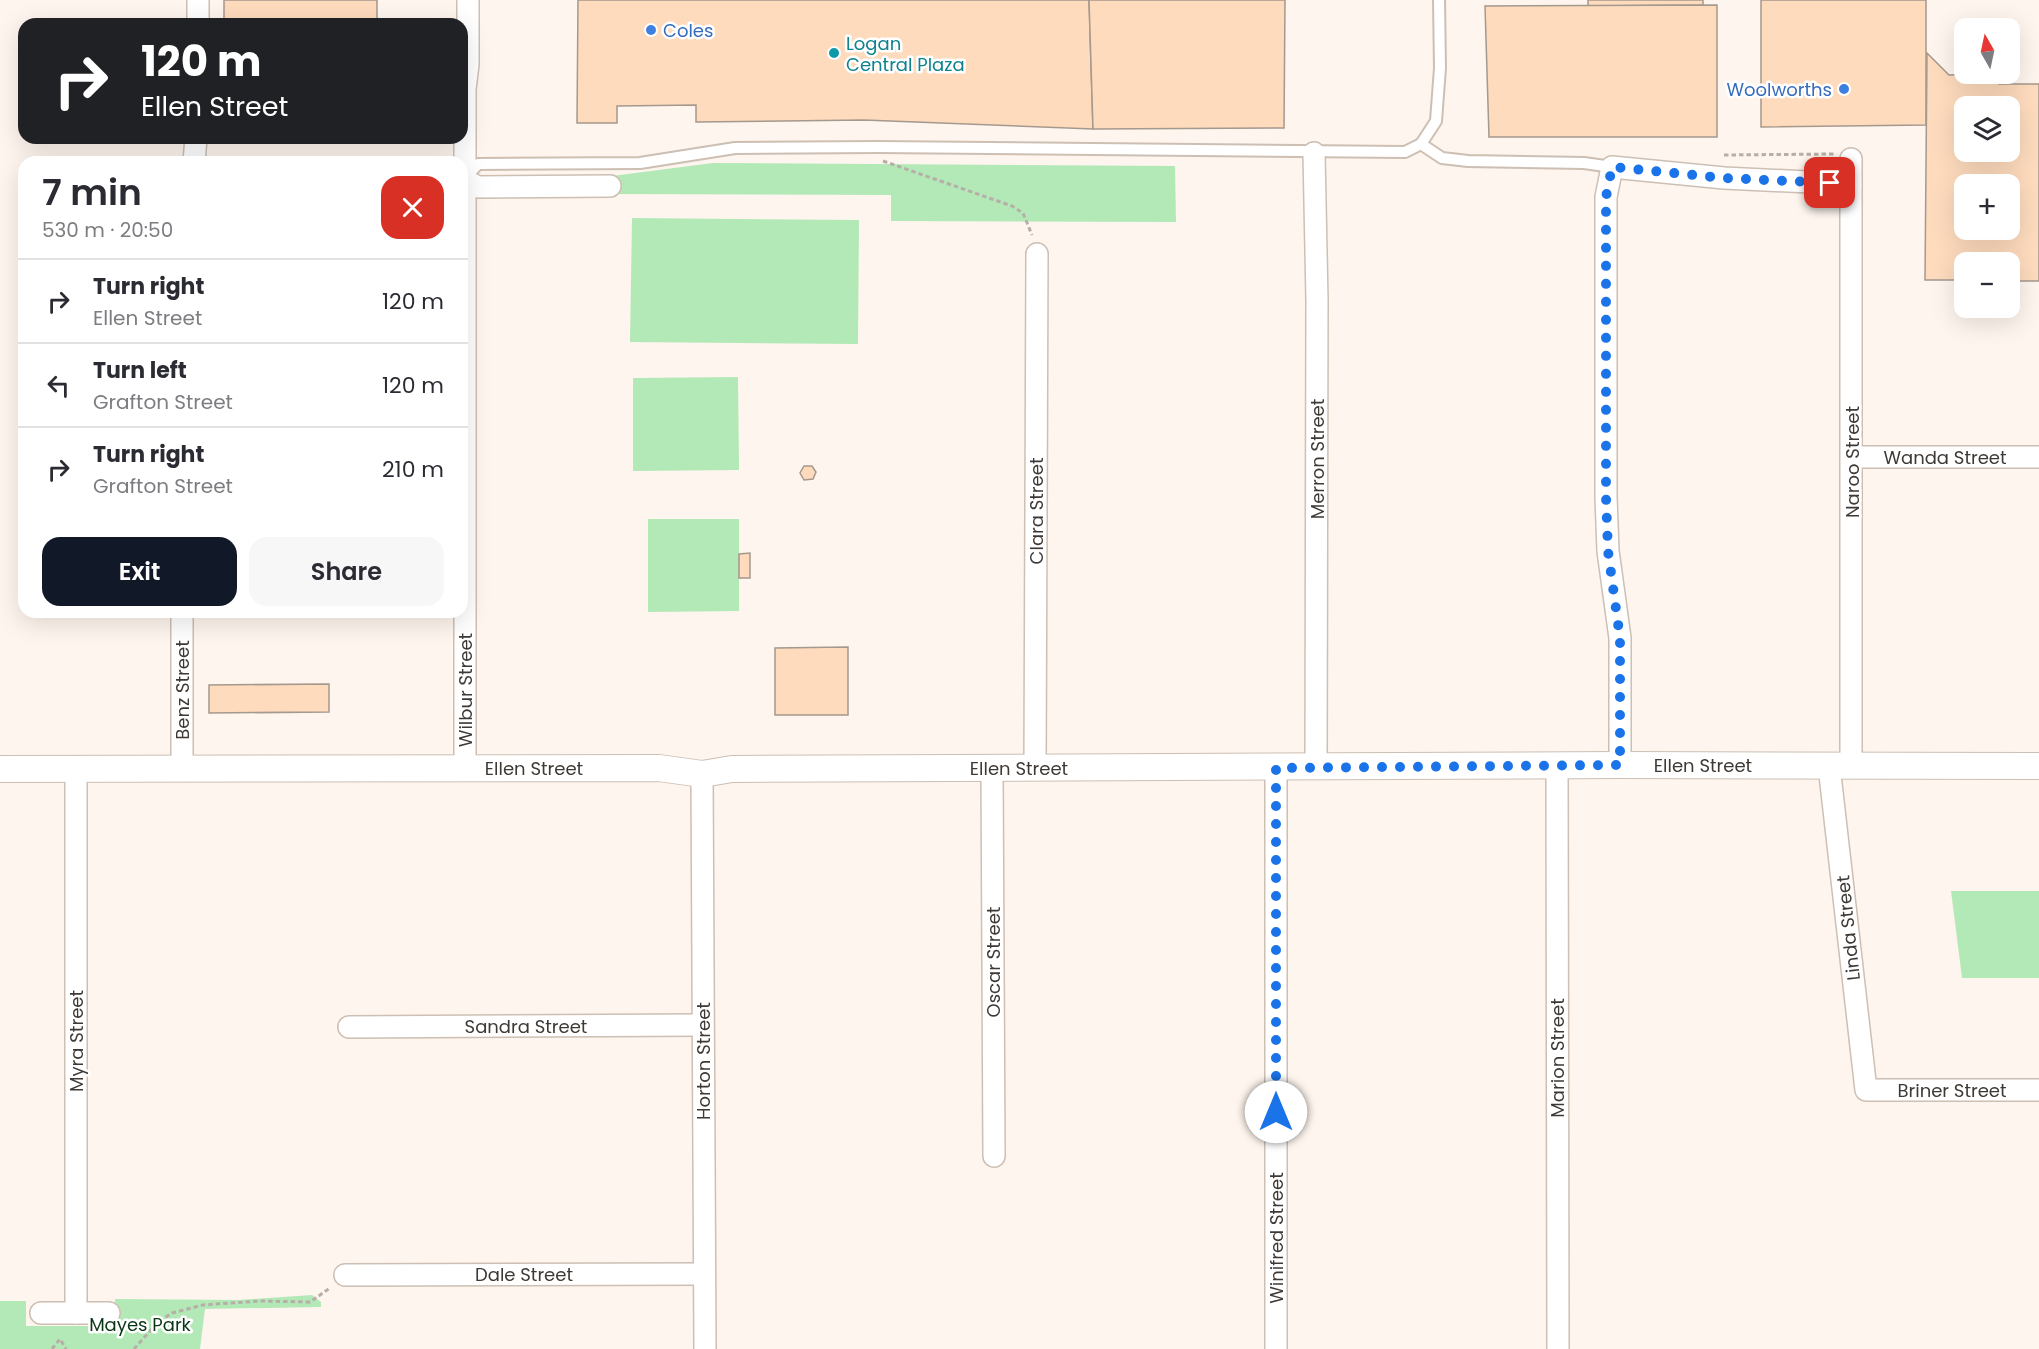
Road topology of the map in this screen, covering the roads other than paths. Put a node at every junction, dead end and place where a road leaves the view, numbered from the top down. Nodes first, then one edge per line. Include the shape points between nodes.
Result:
1 (198, 0) edge
2 (468, 0) edge
3 (1439, 0) edge
4 (198, 18) edge
5 (467, 18) edge
6 (1421, 144) junction
7 (1314, 153) junction
8 (1845, 157) road end
9 (1612, 167) junction
10 (468, 174) edge
11 (468, 182) edge
12 (1851, 184) junction
13 (610, 186) dead end
14 (1036, 254) road end
15 (1852, 457) junction
16 (2039, 457) edge
17 (182, 618) edge
18 (464, 618) edge
19 (1620, 765) junction
20 (1316, 766) junction
21 (1557, 766) junction
22 (1840, 766) junction
23 (2039, 766) edge
24 (0, 768) edge
25 (182, 768) junction
26 (465, 768) junction
27 (992, 768) junction
28 (1035, 768) junction
29 (1276, 768) junction
30 (76, 769) junction
31 (702, 774) junction
32 (702, 1025) junction
33 (349, 1027) dead end
34 (1866, 1090) joint
35 (2039, 1090) edge
36 (994, 1156) dead end
37 (704, 1274) junction
38 (345, 1275) road end
39 (41, 1313) dead end
40 (76, 1313) junction
41 (109, 1313) dead end
42 (705, 1349) edge
43 (1276, 1349) edge
44 (1558, 1349) edge

1 - 4 street
2 - 5 street, Wilbur Street
3 - 6 lane via 1437,121
6 - 7 lane via 1405,152
6 - 9 lane via 1442,159
7 - 10 lane via 735,148 640,164 478,164
7 - 20 street, Merron Street
8 - 12 street, Naroo Street
9 - 12 street via 1724,178
9 - 19 street via 1606,197 1606,497 1608,551 1620,638
11 - 13 street via 478,187
12 - 15 street, Naroo Street
14 - 28 street, Clara Street
15 - 16 street, Wanda Street
15 - 22 street, Naroo Street
17 - 25 street, Benz Street
18 - 26 street, Wilbur Street
19 - 21 street, Ellen Street
19 - 22 street, Ellen Street
20 - 21 street, Ellen Street
20 - 29 street, Ellen Street
21 - 44 street, Marion Street
22 - 23 street, Ellen Street
22 - 34 street, Linda Street
24 - 30 street, Ellen Street
25 - 26 street, Ellen Street
25 - 30 street, Ellen Street
26 - 31 street, Ellen Street via 659,768
27 - 28 street, Ellen Street
27 - 31 street, Ellen Street via 732,769
27 - 36 street, Oscar Street
28 - 29 street, Ellen Street
29 - 43 street, Winifred Street
30 - 40 street, Myra Street
31 - 32 street, Horton Street
32 - 33 street, Sandra Street
32 - 37 street, Horton Street
34 - 35 street, Briner Street
37 - 38 street, Dale Street
37 - 42 street, Horton Street
39 - 40 street
40 - 41 street

